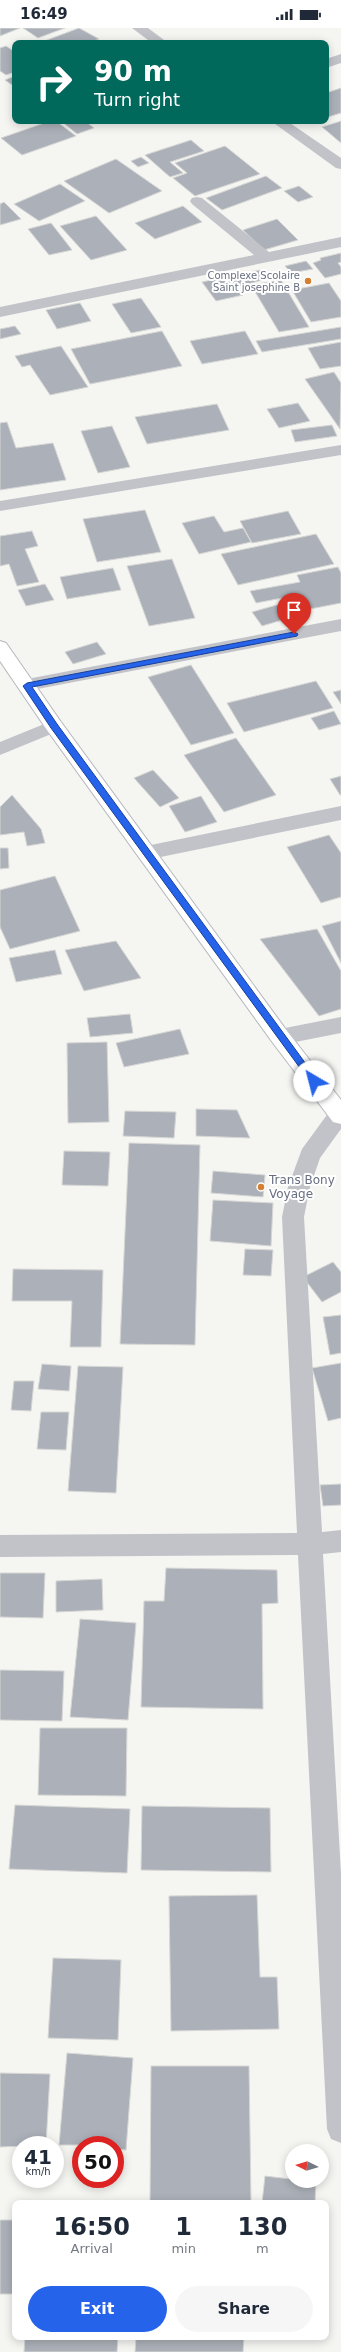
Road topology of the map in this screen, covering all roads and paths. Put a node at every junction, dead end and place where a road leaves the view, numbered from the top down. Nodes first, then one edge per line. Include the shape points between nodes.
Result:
1 (138, 28) edge
2 (156, 40) edge
3 (341, 58) edge
4 (329, 63) edge
5 (282, 124) edge
6 (341, 165) edge
7 (197, 201) dead end
8 (341, 242) edge
9 (265, 257) junction
10 (0, 312) edge
11 (341, 450) edge
12 (0, 506) edge
13 (341, 625) edge
14 (0, 647) edge
15 (27, 686) junction
16 (54, 726) junction
17 (0, 749) edge
18 (341, 813) edge
19 (146, 852) junction
20 (341, 1025) edge
21 (280, 1037) junction
22 (340, 1115) edge
23 (341, 1541) edge
24 (311, 1544) junction
25 (0, 1546) edge
26 (341, 2129) edge

1 - 2 street
3 - 4 street
5 - 6 street
7 - 9 street
8 - 9 street
9 - 10 street
11 - 12 street
13 - 15 street
14 - 15 main road
15 - 16 main road
16 - 17 street
16 - 19 main road
18 - 19 street
19 - 21 main road
20 - 21 street
21 - 22 main road
22 - 24 street via 310,1156 299,1187 294,1217
23 - 24 street
24 - 25 street
24 - 26 street

